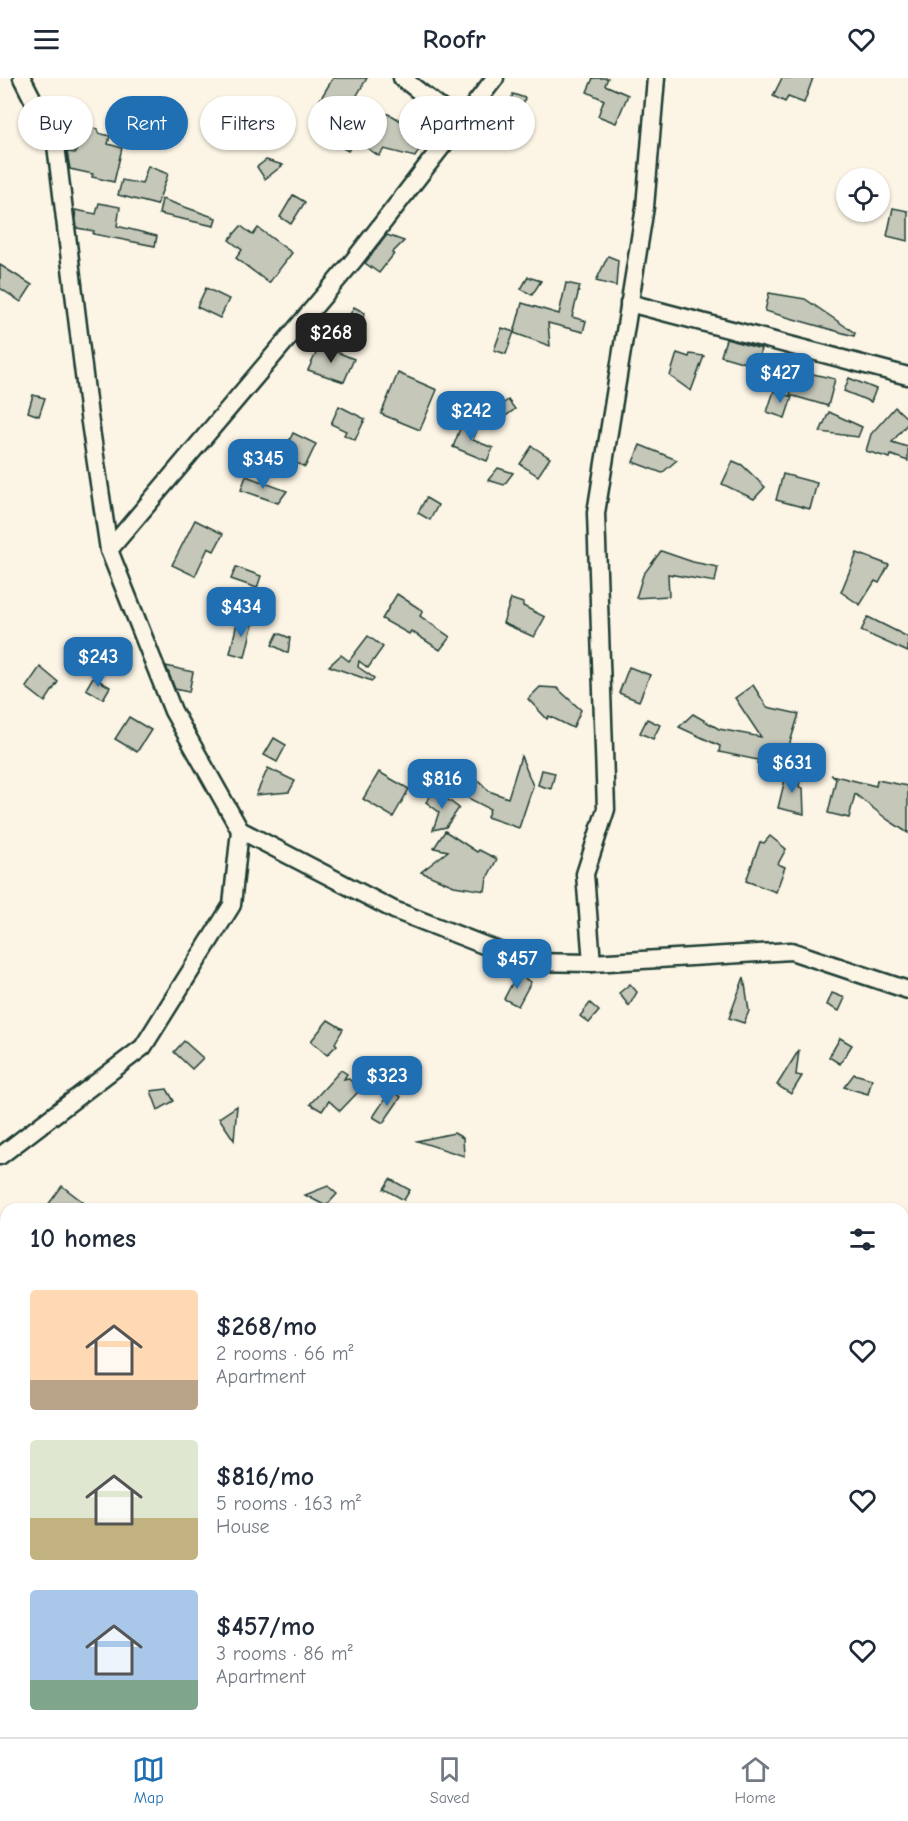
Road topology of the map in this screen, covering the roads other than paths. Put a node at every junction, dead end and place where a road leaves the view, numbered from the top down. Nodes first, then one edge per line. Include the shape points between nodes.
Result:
1 (22, 78) edge
2 (402, 78) edge
3 (495, 78) edge
4 (656, 78) edge
5 (425, 96) edge
6 (481, 96) edge
7 (439, 150) edge
8 (629, 303) junction
9 (908, 376) edge
10 (109, 550) junction
11 (240, 830) junction
12 (592, 963) junction
13 (908, 990) edge
14 (0, 1156) edge

1 - 10 street via 56,145
2 - 5 street
3 - 6 street
4 - 8 street via 645,207
7 - 10 street via 354,260
8 - 9 street
8 - 12 street via 596,513 606,809 585,874
10 - 11 street via 173,711
11 - 12 street via 394,910 527,962
11 - 14 street via 232,905 143,1047
12 - 13 street via 791,951

